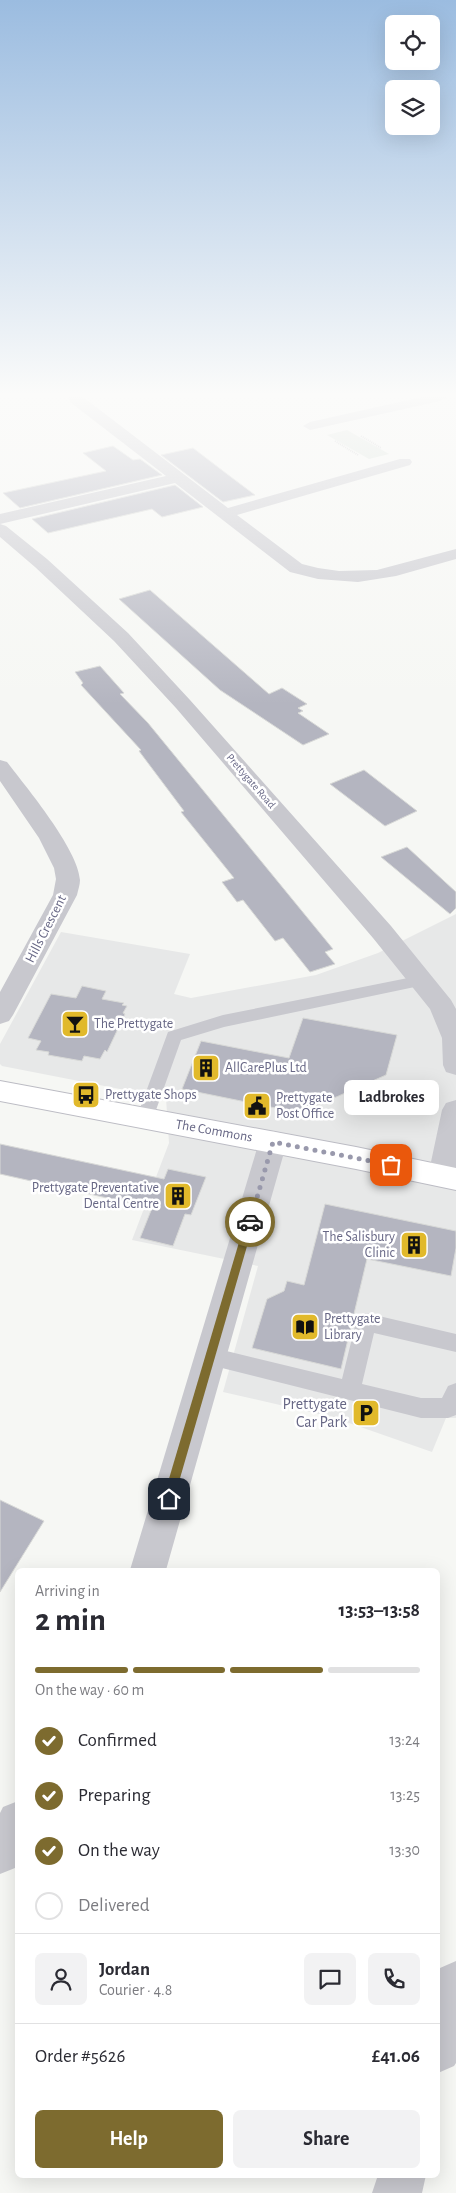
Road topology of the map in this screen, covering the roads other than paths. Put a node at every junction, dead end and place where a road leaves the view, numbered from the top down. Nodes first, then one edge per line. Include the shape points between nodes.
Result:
1 (85, 499) edge
2 (205, 499) edge
3 (276, 499) edge
4 (225, 514) junction
5 (0, 519) edge
6 (0, 529) edge
7 (456, 554) edge
8 (0, 766) edge
9 (9, 795) edge
10 (422, 980) junction
11 (449, 1004) edge
12 (0, 1015) edge
13 (456, 1065) edge
14 (0, 1091) edge
15 (456, 1110) edge
16 (145, 1119) junction
17 (273, 1142) junction
18 (450, 1178) edge
19 (456, 1343) edge
20 (210, 1356) junction
21 (350, 1390) junction
22 (456, 1393) edge
23 (149, 1568) edge
24 (15, 1827) edge
25 (0, 1853) edge
26 (456, 1984) edge
27 (440, 2043) edge
28 (401, 2178) edge
29 (397, 2193) edge

1 - 5 street
2 - 4 street
3 - 4 street
4 - 7 street via 296,568 317,575 379,576
6 - 10 street, Prettygate Road via 121,637 309,847
8 - 9 street, Hills Crescent
9 - 12 street, Hills Crescent via 56,848 68,880 65,895
10 - 11 street, Prettygate Road
10 - 16 lane via 223,1021 174,1036
11 - 13 street, Prettygate Road
14 - 16 street, The Commons
15 - 18 street
16 - 17 street, The Commons
17 - 18 street, The Commons
17 - 20 street
19 - 21 lane via 366,1322
20 - 21 lane
20 - 23 street
21 - 22 lane via 421,1408 448,1408
24 - 25 street
26 - 27 street
28 - 29 street

